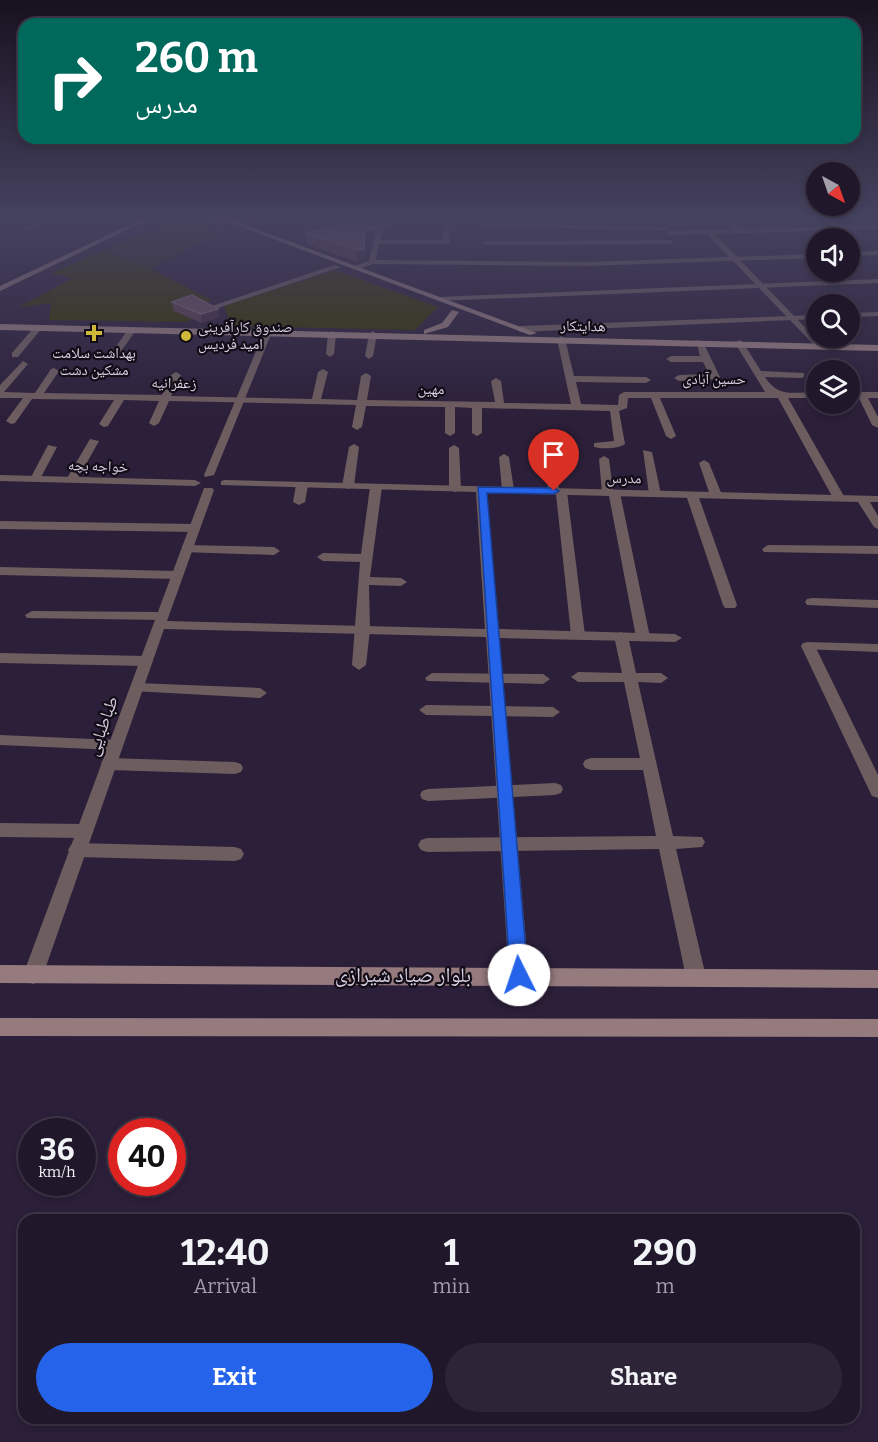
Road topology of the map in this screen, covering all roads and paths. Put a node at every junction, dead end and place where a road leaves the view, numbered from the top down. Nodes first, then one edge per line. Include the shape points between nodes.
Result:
1 (14, 282) edge
2 (290, 282) edge
3 (377, 282) edge
4 (394, 282) edge
5 (756, 282) edge
6 (853, 282) edge
7 (761, 287) junction
8 (0, 289) edge
9 (438, 299) junction
10 (455, 312) junction
11 (878, 314) edge
12 (213, 315) edge
13 (860, 315) edge
14 (806, 317) edge
15 (789, 318) junction
16 (0, 327) edge
17 (38, 328) junction
18 (133, 329) junction
19 (268, 332) junction
20 (333, 333) junction
21 (373, 334) junction
22 (521, 334) junction
23 (806, 334) edge
24 (415, 335) junction
25 (561, 339) junction
26 (699, 342) junction
27 (739, 343) junction
28 (806, 345) edge
29 (860, 347) edge
30 (878, 348) edge
31 (116, 352) dead end
32 (330, 354) dead end
33 (15, 355) dead end
34 (369, 356) dead end
35 (671, 358) dead end
36 (706, 359) junction
37 (23, 364) dead end
38 (54, 371) dead end
39 (323, 372) dead end
40 (757, 374) junction
41 (176, 375) dead end
42 (801, 375) dead end
43 (366, 376) dead end
44 (679, 378) dead end
45 (571, 379) junction
46 (646, 380) dead end
47 (496, 381) dead end
48 (0, 393) edge
49 (654, 394) junction
50 (778, 394) junction
51 (34, 395) junction
52 (806, 395) edge
53 (862, 395) joint
54 (878, 395) edge
55 (121, 397) junction
56 (164, 398) junction
57 (240, 400) junction
58 (315, 401) junction
59 (360, 403) junction
60 (450, 405) junction
61 (477, 405) junction
62 (500, 406) junction
63 (577, 407) junction
64 (618, 408) junction
65 (11, 421) dead end
66 (154, 423) dead end
67 (104, 424) dead end
68 (877, 425) edge
69 (357, 427) dead end
70 (450, 433) dead end
71 (477, 433) dead end
72 (671, 436) dead end
73 (94, 441) dead end
74 (598, 445) dead end
75 (52, 447) dead end
76 (354, 447) dead end
77 (454, 448) dead end
78 (647, 452) dead end
79 (551, 454) dead end
80 (504, 457) dead end
81 (604, 459) dead end
82 (704, 463) dead end
83 (0, 478) edge
84 (35, 479) junction
85 (72, 480) junction
86 (204, 483) junction
87 (302, 485) junction
88 (348, 486) junction
89 (376, 487) junction
90 (455, 489) junction
91 (481, 490) junction
92 (508, 490) junction
93 (557, 491) junction
94 (611, 493) junction
95 (655, 494) junction
96 (692, 495) junction
97 (716, 495) junction
98 (839, 498) junction
99 (862, 499) junction
100 (878, 499) edge
101 (299, 502) dead end
102 (0, 525) edge
103 (878, 525) edge
104 (194, 528) junction
105 (186, 549) junction
106 (768, 549) dead end
107 (878, 550) edge
108 (274, 551) dead end
109 (323, 557) dead end
110 (366, 558) junction
111 (0, 571) edge
112 (177, 576) junction
113 (363, 581) junction
114 (401, 582) dead end
115 (812, 602) dead end
116 (878, 604) edge
117 (730, 605) dead end
118 (32, 615) dead end
119 (161, 621) junction
120 (363, 630) junction
121 (492, 633) junction
122 (578, 635) junction
123 (621, 636) junction
124 (643, 637) junction
125 (675, 638) dead end
126 (878, 648) edge
127 (0, 658) edge
128 (146, 661) junction
129 (360, 665) dead end
130 (578, 677) dead end
131 (630, 677) junction
132 (432, 678) dead end
133 (661, 678) dead end
134 (496, 680) junction
135 (543, 680) dead end
136 (136, 688) junction
137 (260, 693) dead end
138 (426, 710) dead end
139 (498, 711) junction
140 (553, 712) dead end
141 (0, 740) edge
142 (115, 745) junction
143 (109, 764) junction
144 (591, 764) dead end
145 (649, 764) junction
146 (235, 768) dead end
147 (555, 789) dead end
148 (504, 791) junction
149 (878, 792) edge
150 (428, 795) dead end
151 (0, 830) edge
152 (85, 831) junction
153 (696, 842) dead end
154 (667, 843) junction
155 (509, 844) junction
156 (427, 845) dead end
157 (77, 850) junction
158 (234, 854) dead end
159 (0, 974) edge
160 (33, 975) junction
161 (519, 975) junction
162 (696, 977) junction
163 (878, 979) edge
164 (0, 1027) edge
165 (878, 1028) edge

1 - 8 main road
2 - 12 street via 210,308
3 - 10 main road
4 - 9 main road
5 - 7 street
6 - 7 street
7 - 9 street
7 - 15 street
9 - 22 main road
10 - 22 main road via 510,334
10 - 24 main road via 445,325
11 - 13 street
14 - 15 street
15 - 22 street
15 - 23 street
16 - 17 main road, هدایتکار
17 - 18 main road, هدایتکار
17 - 33 street
18 - 19 main road, هدایتکار
18 - 31 street
19 - 20 main road, هدایتکار
19 - 57 street, طباطبایی
20 - 21 main road, هدایتکار
20 - 32 street
21 - 24 main road, هدایتکار
21 - 34 street
22 - 24 main road, هدایتکار
22 - 25 main road, هدایتکار
25 - 26 main road, هدایتکار
25 - 45 street
26 - 27 main road, هدایتکار
26 - 36 street
27 - 28 main road, هدایتکار
27 - 40 street
29 - 30 main road, هدایتکار
35 - 36 street
36 - 44 street via 716,377
37 - 48 street
38 - 51 street
39 - 58 street
40 - 42 street
40 - 50 street via 768,390
41 - 56 street
43 - 59 street
45 - 46 street
45 - 63 street
47 - 62 street
48 - 51 street, زعفرانیه
49 - 50 street, حسین آبادی
49 - 64 street, حسین آبادی via 624,395
49 - 72 street
50 - 52 street, حسین آبادی
50 - 98 street
51 - 55 street, زعفرانیه
51 - 65 street
53 - 54 street
53 - 68 street
55 - 56 street, زعفرانیه
55 - 67 street
56 - 57 street, زعفرانیه
56 - 66 street
57 - 58 street, مهین
57 - 86 street, طباطبایی
58 - 59 street, مهین
59 - 60 street, مهین
59 - 69 street
60 - 61 street, مهین
60 - 70 street
61 - 62 street, مهین
61 - 71 street
62 - 63 street, مهین
63 - 64 street, مهین
64 - 74 street via 620,444
73 - 85 street
75 - 84 street
76 - 88 street
77 - 90 street
78 - 95 street
79 - 93 street
80 - 92 street
81 - 94 street
82 - 97 street
83 - 84 street, خواجه بچه
84 - 85 street, خواجه بچه
85 - 86 street, خواجه بچه
86 - 87 street, مدرس
86 - 104 street, طباطبایی
87 - 88 street, مدرس
87 - 101 street
88 - 89 street, مدرس
89 - 90 street, مدرس
89 - 110 street
90 - 91 street, مدرس
91 - 92 street, مدرس
91 - 121 street
92 - 93 street, مدرس
93 - 94 street, مدرس
93 - 122 street
94 - 95 street, مدرس
94 - 124 street
95 - 96 street, مدرس
96 - 97 street, مدرس
96 - 117 street
97 - 98 street, مدرس
98 - 99 street, مدرس
99 - 100 street, مدرس
99 - 103 street
102 - 104 street
104 - 105 street, طباطبایی
105 - 108 street
105 - 112 street, طباطبایی
106 - 107 street
109 - 110 street
110 - 113 street
111 - 112 street
112 - 119 street, طباطبایی
113 - 114 street
113 - 120 street
115 - 116 street
118 - 119 street
119 - 120 street
119 - 128 street, طباطبایی
120 - 121 street
120 - 129 street
121 - 122 street
121 - 134 street
122 - 123 street
123 - 124 street
123 - 131 street
124 - 125 street
126 - 149 street via 808,646
127 - 128 street
128 - 136 street, طباطبایی
130 - 131 street
131 - 133 street
131 - 145 street
132 - 134 street
134 - 135 street
134 - 139 street
136 - 137 street
136 - 142 street, طباطبایی
138 - 139 street
139 - 140 street
139 - 148 street
141 - 142 street
142 - 143 street, طباطبایی
143 - 146 street
143 - 152 street, طباطبایی
144 - 145 street
145 - 154 street
147 - 148 street
148 - 150 street
148 - 155 street
151 - 152 street
152 - 157 street, طباطبایی
153 - 154 street
154 - 155 street
154 - 162 street
155 - 156 street
155 - 161 street
157 - 158 street
157 - 160 street, طباطبایی
159 - 160 main road, بلوار صیاد شیرازی
160 - 161 main road, بلوار صیاد شیرازی
161 - 162 main road, بلوار صیاد شیرازی
162 - 163 main road, بلوار صیاد شیرازی
164 - 165 main road

